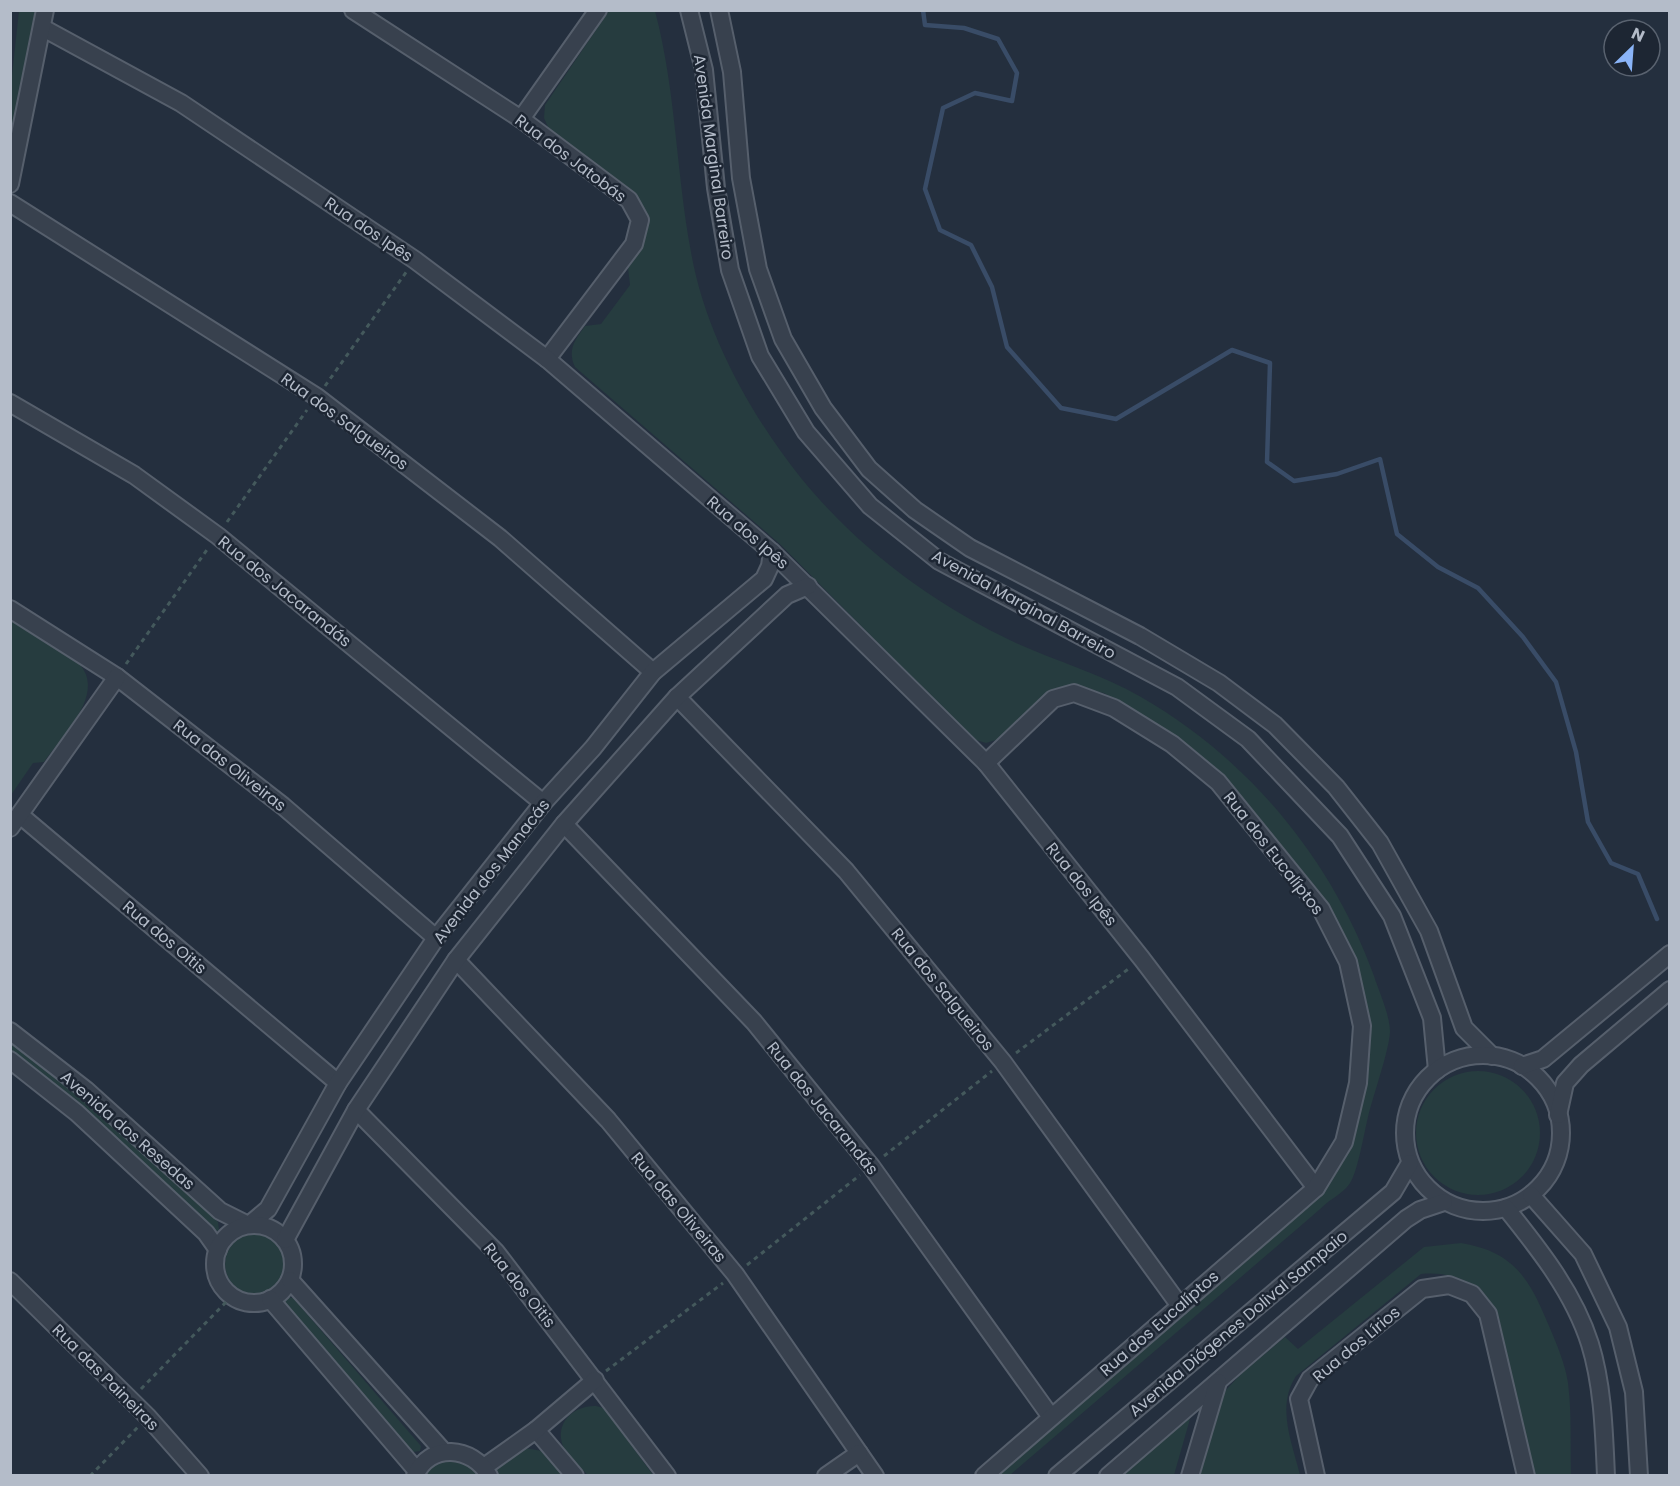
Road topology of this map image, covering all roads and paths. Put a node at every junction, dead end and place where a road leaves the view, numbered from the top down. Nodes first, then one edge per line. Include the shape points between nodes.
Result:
1 (45, 10) edge
2 (353, 10) edge
3 (598, 10) edge
4 (689, 10) edge
5 (719, 10) edge
6 (43, 28) junction
7 (521, 119) junction
8 (10, 184) edge
9 (10, 203) edge
10 (415, 260) junction
11 (547, 359) junction
12 (317, 397) junction
13 (10, 403) edge
14 (218, 536) junction
15 (772, 552) junction
16 (808, 586) junction
17 (10, 609) edge
18 (653, 672) junction
19 (117, 677) junction
20 (677, 697) junction
21 (592, 748) junction
22 (986, 763) junction
23 (616, 766) junction
24 (543, 803) junction
25 (15, 821) edge
26 (564, 824) junction
27 (488, 873) junction
28 (510, 893) junction
29 (436, 938) junction
30 (1670, 954) edge
31 (456, 960) junction
32 (1670, 990) edge
33 (381, 1020) junction
34 (10, 1031) edge
35 (404, 1038) junction
36 (1492, 1056) junction
37 (10, 1060) edge
38 (1522, 1066) junction
39 (1437, 1070) junction
40 (338, 1083) junction
41 (356, 1110) junction
42 (1558, 1115) junction
43 (1410, 1163) junction
44 (1316, 1188) junction
45 (1532, 1195) junction
46 (1444, 1202) junction
47 (1506, 1208) junction
48 (249, 1225) junction
49 (285, 1240) junction
50 (218, 1250) junction
51 (290, 1280) junction
52 (10, 1281) edge
53 (232, 1296) junction
54 (270, 1299) junction
55 (1180, 1306) junction
56 (594, 1380) junction
57 (1218, 1382) junction
58 (130, 1400) junction
59 (148, 1417) junction
60 (1051, 1417) junction
61 (536, 1430) junction
62 (444, 1452) junction
63 (860, 1453) junction
64 (487, 1471) edge
65 (416, 1473) edge
66 (90, 1476) edge
67 (200, 1476) edge
68 (575, 1476) edge
69 (667, 1476) edge
70 (826, 1476) edge
71 (875, 1476) edge
72 (984, 1476) edge
73 (1057, 1476) edge
74 (1108, 1476) edge
75 (1190, 1476) edge
76 (1316, 1476) edge
77 (1526, 1476) edge
78 (1606, 1476) edge
79 (1639, 1476) edge

1 - 6 street
2 - 7 street, Rua dos Jatobás
3 - 7 street
4 - 39 street, Avenida Marginal Barreiro via 704,70 716,188 730,270 760,356 806,432 870,506 939,561 1177,687 1248,738 1340,836 1392,916 1431,1018
5 - 36 street, Avenida Marginal Barreiro via 732,72 741,178 758,269 783,339 823,408 869,469 924,516 970,548 1140,636 1219,683 1275,725 1335,787 1380,843 1429,932 1464,1028
6 - 8 street
6 - 10 street, Rua dos Ipês via 181,104
7 - 11 street, Rua dos Jatobás via 628,200 640,220 634,244
9 - 12 street, Rua dos Salgueiros
10 - 11 street, Rua dos Ipês
10 - 12 path
11 - 15 street, Rua dos Ipês
12 - 14 path
12 - 18 street, Rua dos Salgueiros via 500,538
13 - 14 street, Rua dos Jacarandás via 134,475
14 - 19 path
14 - 24 street, Rua dos Jacarandás
15 - 16 street, Rua dos Ipês
15 - 18 street, Avenida dos Manacás via 771,566 764,579
16 - 20 street, Avenida dos Manacás via 787,596
16 - 22 street, Rua dos Ipês
17 - 19 street, Rua das Oliveiras
18 - 21 street, Avenida dos Manacás
19 - 25 street
19 - 29 street, Rua das Oliveiras via 283,806
20 - 23 street, Avenida dos Manacás
20 - 55 street, Rua dos Salgueiros via 854,880 1003,1062
21 - 23 street via 608,753
21 - 24 street, Avenida dos Manacás
22 - 44 street, Rua dos Ipês via 1142,959
22 - 44 street, Rua dos Eucalíptos via 1053,699 1074,693 1114,708 1172,744 1218,782 1321,909 1348,962 1362,1026 1358,1083 1344,1142
23 - 26 street, Avenida dos Manacás
24 - 27 street, Avenida dos Manacás
25 - 40 street, Rua dos Oitis
26 - 28 street, Avenida dos Manacás
26 - 60 street, Rua dos Jacarandás via 754,1022 871,1166
27 - 28 street via 496,887
27 - 29 street, Avenida dos Manacás
28 - 31 street, Avenida dos Manacás
29 - 33 street, Avenida dos Manacás
30 - 38 street via 1543,1059
31 - 35 street, Avenida dos Manacás
31 - 63 street, Rua das Oliveiras via 608,1120 735,1274
32 - 42 street via 1581,1065 1565,1083
33 - 35 street via 397,1023
33 - 40 street, Avenida dos Manacás
34 - 48 street, Avenida dos Resedas via 86,1090 220,1211
35 - 41 street, Avenida dos Manacás
36 - 38 street
36 - 39 street via 1468,1057
37 - 50 street, Avenida dos Resedas via 78,1113 206,1233
38 - 42 street via 1539,1079
39 - 43 street via 1413,1096 1406,1118 1405,1141
40 - 48 street, Avenida dos Manacás via 268,1209
41 - 49 street, Avenida dos Manacás
41 - 56 street, Rua dos Oitis via 496,1252
42 - 45 street via 1561,1137 1557,1159 1547,1179
43 - 46 street via 1424,1185
43 - 73 street, Avenida Diógenes Dolival Sampaio via 1393,1192
44 - 55 street, Rua dos Eucalíptos
45 - 47 street
45 - 79 street via 1583,1254 1618,1327 1634,1392
46 - 47 street via 1485,1212
46 - 57 street, Avenida Diógenes Dolival Sampaio via 1406,1219
47 - 78 street via 1545,1257 1590,1343 1602,1399
48 - 49 street via 275,1231
48 - 50 street via 230,1233
49 - 51 street via 293,1259
50 - 53 street via 217,1275
51 - 54 street
51 - 62 street
52 - 58 street, Rua das Paineiras
53 - 54 street via 250,1302
53 - 58 path
54 - 65 street
55 - 60 street, Rua dos Eucalíptos
56 - 61 street
56 - 69 street, Rua dos Oitis
57 - 74 street, Avenida Diógenes Dolival Sampaio
57 - 75 street, Avenida Diógenes Dolival Sampaio
58 - 59 street, Rua das Paineiras
59 - 66 path
59 - 67 street, Rua das Paineiras
60 - 72 street, Rua dos Eucalíptos
61 - 64 street
61 - 68 street
62 - 64 street via 466,1454
62 - 65 street via 424,1462
63 - 70 street
63 - 71 street, Rua das Oliveiras
76 - 77 street, Rua dos Lírios via 1299,1399 1310,1379 1422,1289 1449,1285 1472,1294 1488,1314

